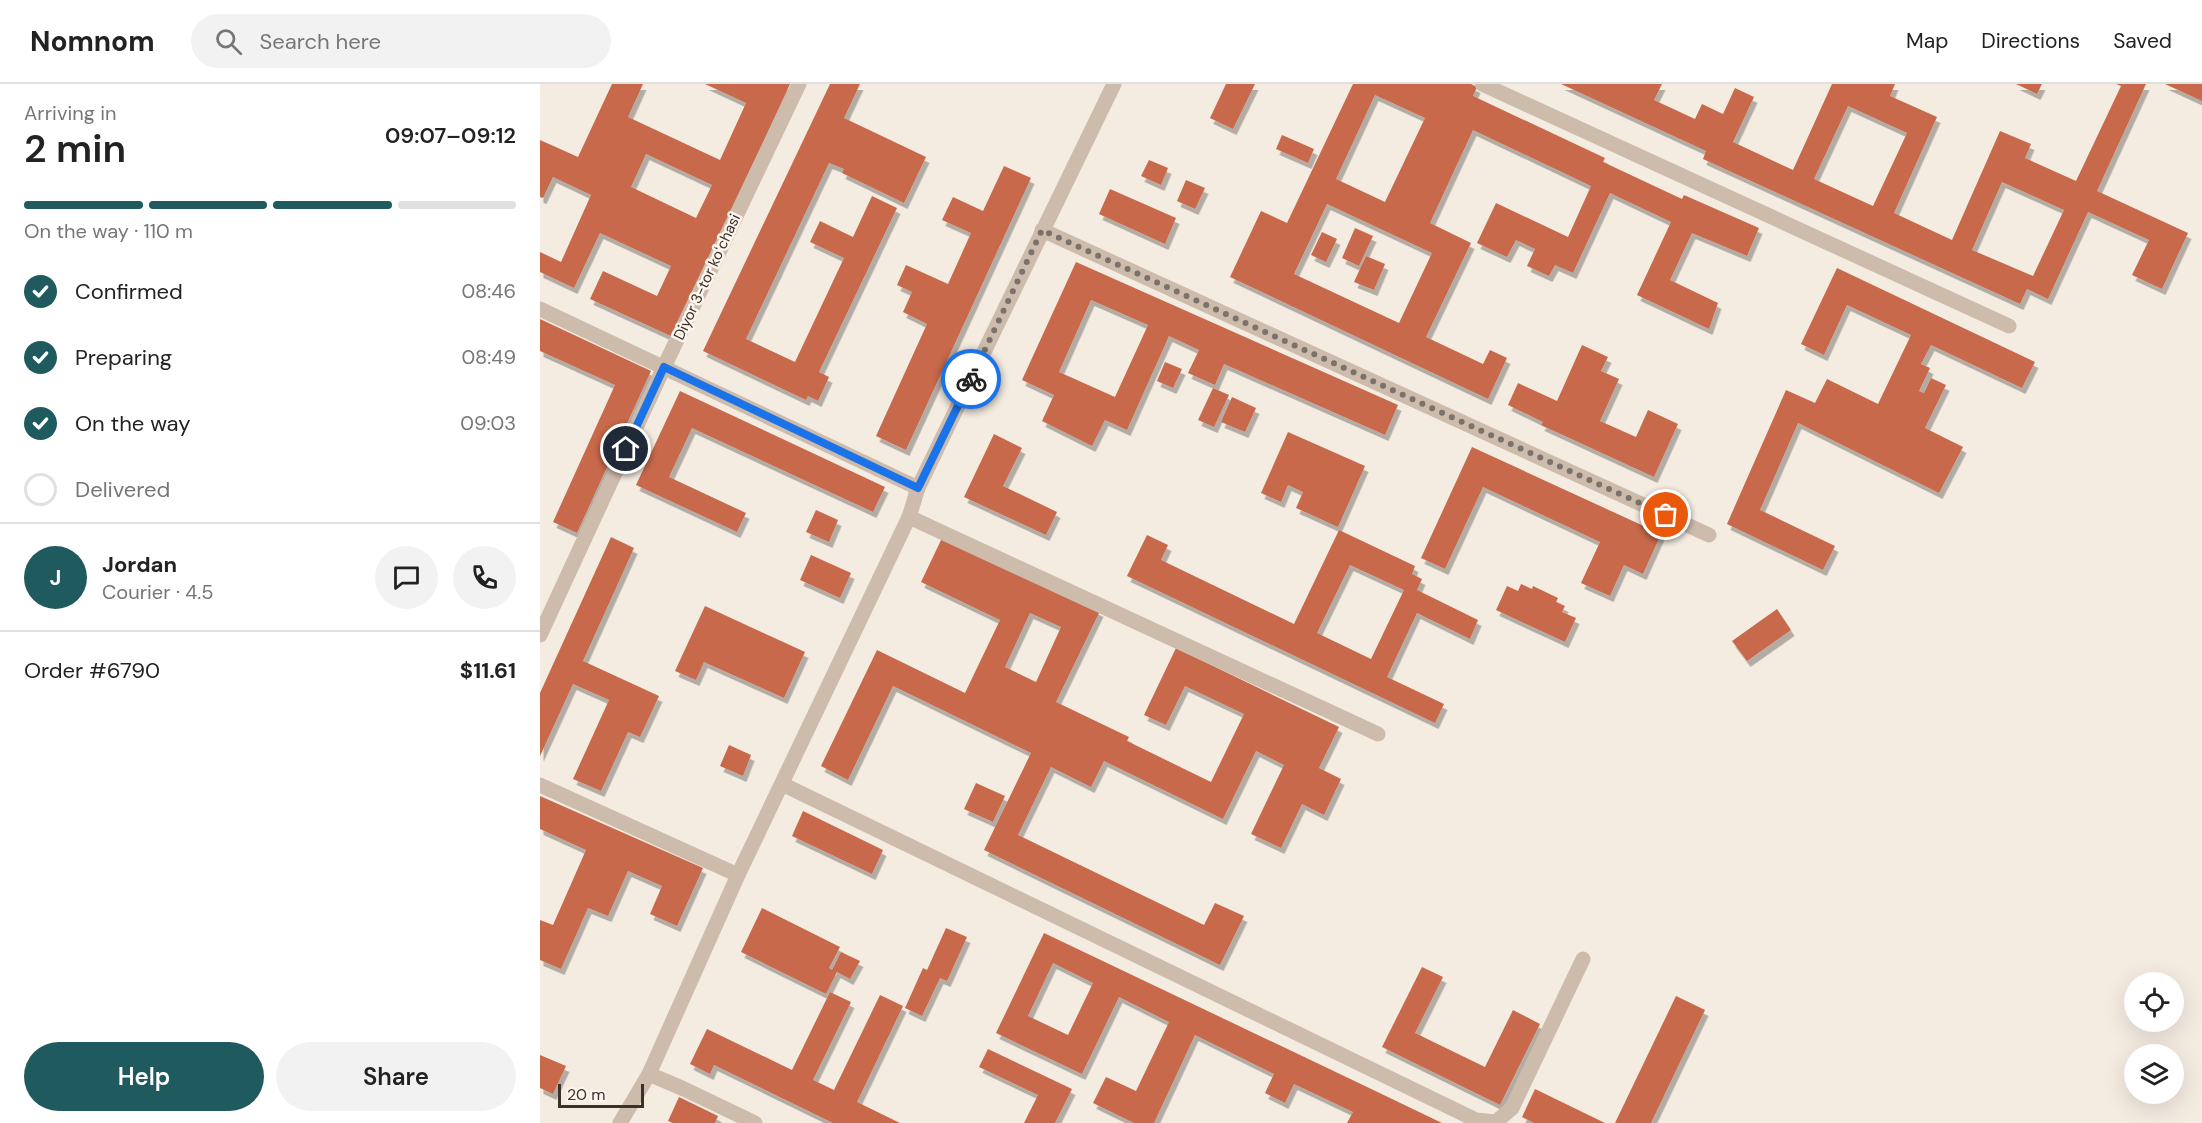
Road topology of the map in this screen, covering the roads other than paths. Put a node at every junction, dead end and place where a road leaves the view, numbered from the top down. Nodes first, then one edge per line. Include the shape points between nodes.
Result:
1 (799, 84) edge
2 (1114, 84) edge
3 (1482, 84) edge
4 (1042, 230) junction
5 (540, 309) edge
6 (2009, 326) dead end
7 (664, 367) junction
8 (918, 488) junction
9 (909, 517) junction
10 (1709, 534) dead end
11 (540, 635) edge
12 (1378, 734) dead end
13 (782, 784) junction
14 (540, 785) edge
15 (738, 875) junction
16 (1583, 959) dead end
17 (649, 1074) junction
18 (620, 1123) edge
19 (755, 1123) edge

1 - 7 street, Diyor 3-tor koʻchasi
2 - 4 street
3 - 6 street
4 - 8 street
4 - 10 street
5 - 7 street
7 - 8 street
7 - 11 street, Diyor 3-tor koʻchasi
8 - 9 street
9 - 12 street
9 - 13 street
13 - 15 street
13 - 16 street via 1476,1120 1496,1122 1512,1108
14 - 15 street
15 - 17 street
17 - 18 street
17 - 19 street

